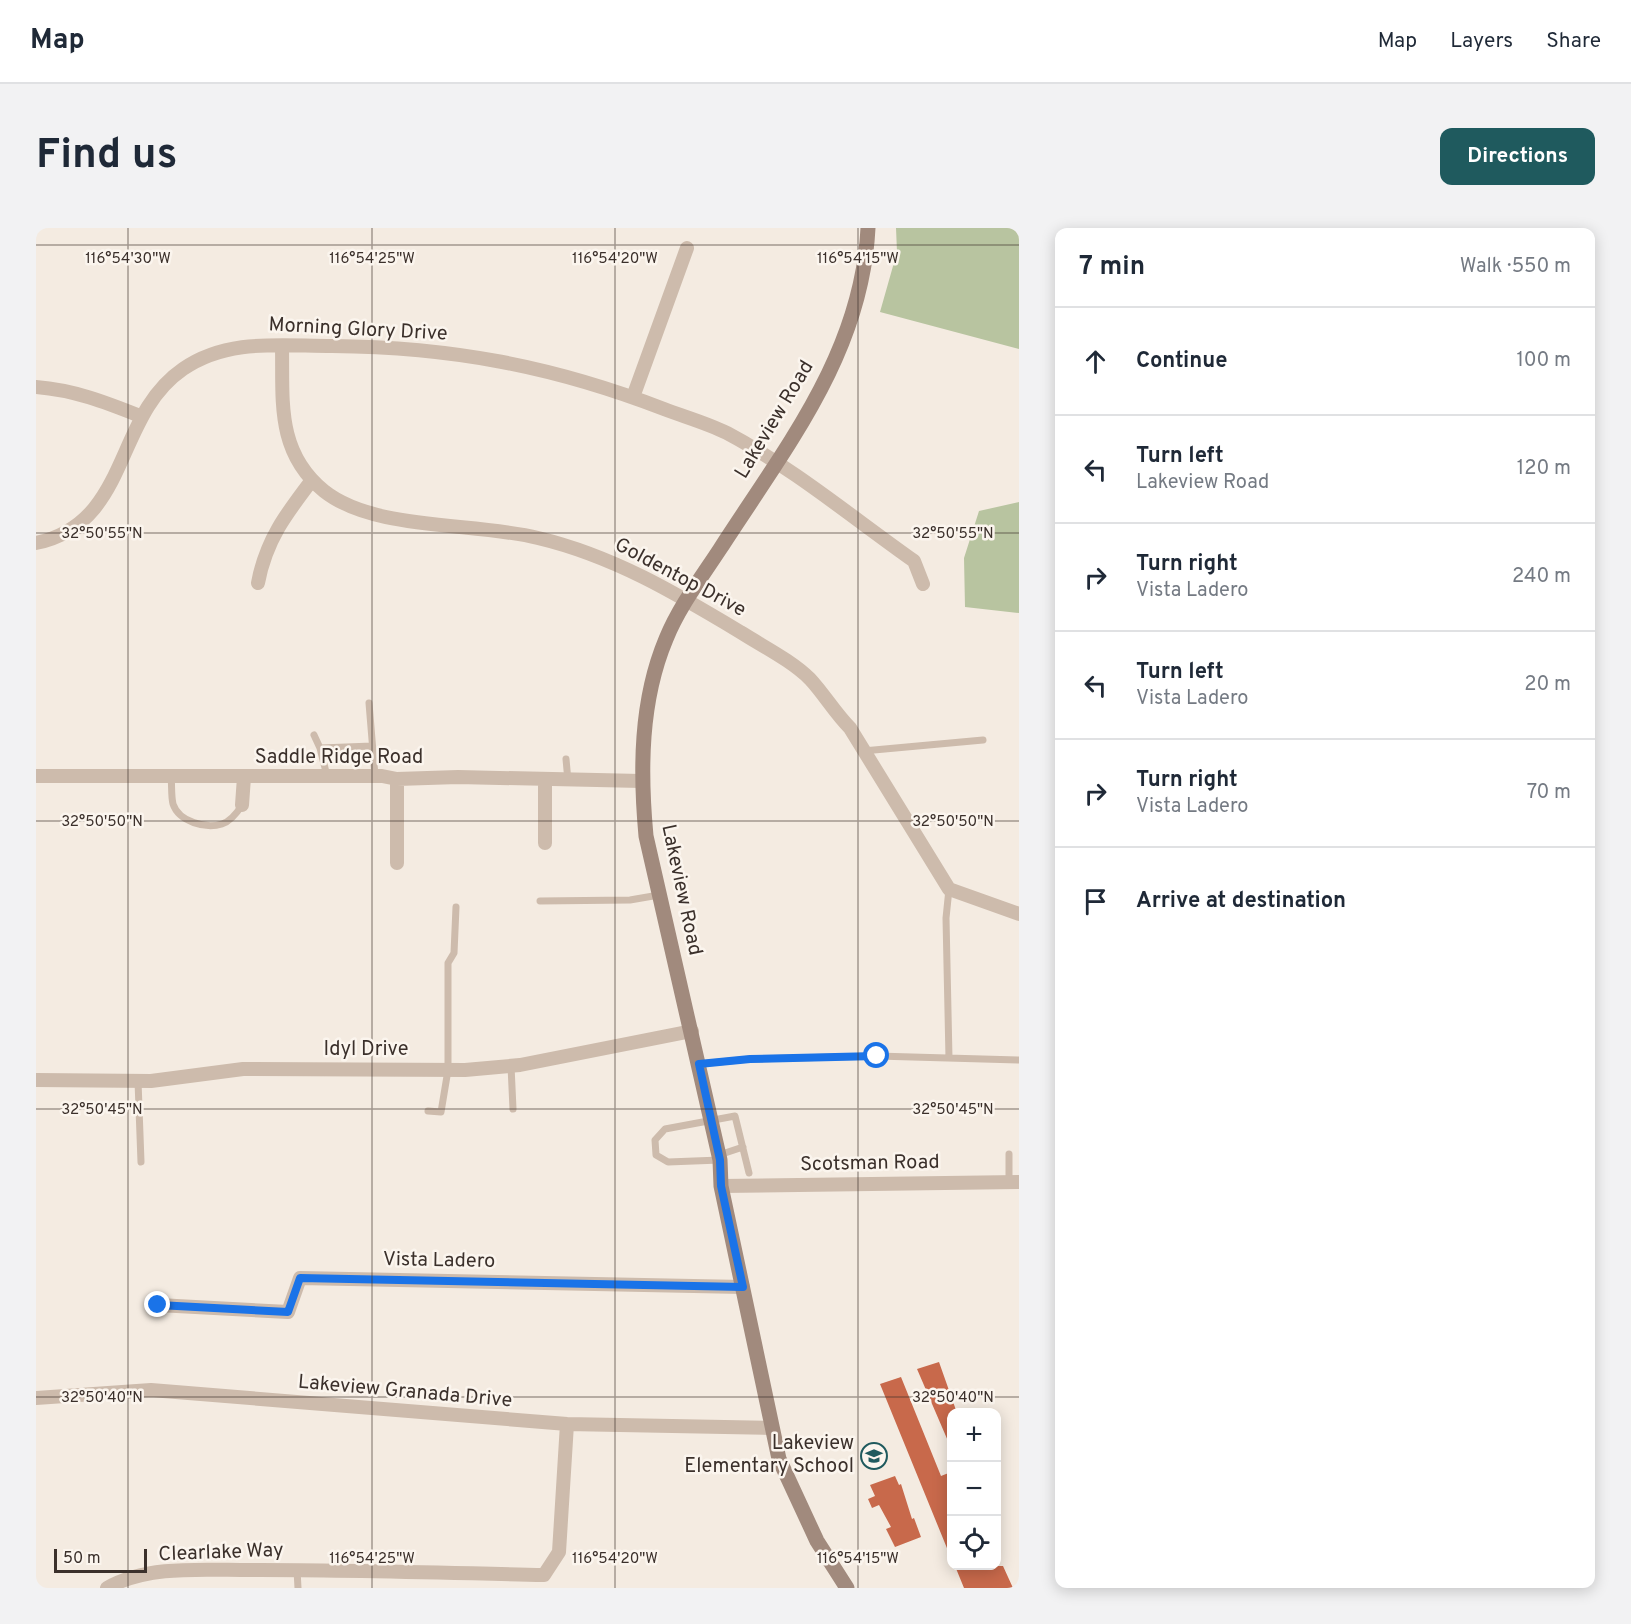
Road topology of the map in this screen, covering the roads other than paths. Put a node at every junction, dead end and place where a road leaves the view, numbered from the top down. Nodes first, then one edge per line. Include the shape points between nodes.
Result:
1 (868, 228) edge
2 (687, 248) dead end
3 (282, 346) junction
4 (36, 387) edge
5 (633, 397) junction
6 (140, 416) junction
7 (776, 463) junction
8 (312, 480) junction
9 (36, 543) edge
10 (258, 583) dead end
11 (923, 584) dead end
12 (687, 600) junction
13 (369, 703) dead end
14 (314, 735) dead end
15 (983, 740) dead end
16 (372, 746) junction
17 (320, 748) junction
18 (863, 750) junction
19 (566, 759) dead end
20 (36, 776) edge
21 (171, 776) junction
22 (327, 776) junction
23 (375, 776) junction
24 (244, 777) junction
25 (397, 779) junction
26 (545, 781) junction
27 (568, 781) junction
28 (641, 781) junction
29 (242, 805) joint
30 (545, 843) dead end
31 (397, 863) dead end
32 (949, 889) junction
33 (659, 895) junction
34 (540, 901) dead end
35 (456, 908) dead end
36 (1019, 914) edge
37 (692, 1031) junction
38 (949, 1058) junction
39 (1019, 1060) edge
40 (699, 1064) junction
41 (511, 1066) junction
42 (448, 1070) junction
43 (36, 1080) edge
44 (138, 1081) junction
45 (513, 1109) dead end
46 (428, 1111) dead end
47 (711, 1120) junction
48 (743, 1147) junction
49 (1009, 1154) dead end
50 (720, 1158) junction
51 (141, 1162) dead end
52 (749, 1173) dead end
53 (1014, 1182) edge
54 (721, 1186) junction
55 (743, 1287) junction
56 (158, 1305) dead end
57 (36, 1398) edge
58 (567, 1424) junction
59 (772, 1428) junction
60 (297, 1570) junction
61 (107, 1588) edge
62 (298, 1588) edge
63 (848, 1588) edge

1 - 7 street, Lakeview Road via 863,284 843,344 816,400
2 - 5 street
3 - 5 street, Morning Glory Drive via 400,347 476,356 553,372
3 - 6 street, Morning Glory Drive via 238,346 196,361 164,385
3 - 8 street, Goldentop Drive via 284,426 294,455
4 - 6 street via 63,389
5 - 7 street, Morning Glory Drive via 726,433
6 - 9 street, Morning Glory Drive via 103,500 77,525 55,538
7 - 11 street, Morning Glory Drive via 914,561
7 - 12 street, Lakeview Road
8 - 10 street via 279,522 262,561
8 - 12 street, Goldentop Drive via 334,499 373,516 538,538 604,557
12 - 18 street, Goldentop Drive via 810,679
12 - 28 street, Lakeview Road via 666,639 650,697
13 - 16 lane
14 - 17 lane
15 - 18 lane
16 - 17 lane
16 - 23 lane
17 - 22 lane
18 - 32 street, Goldentop Drive
19 - 27 lane
20 - 21 street, Saddle Ridge Road
21 - 24 street, Saddle Ridge Road
21 - 29 lane via 174,806 184,818 203,826 222,824
22 - 23 street, Saddle Ridge Road
22 - 24 street, Saddle Ridge Road
23 - 25 street, Saddle Ridge Road
24 - 29 street
25 - 26 street, Saddle Ridge Road
25 - 31 street
26 - 27 street, Saddle Ridge Road
26 - 30 street
27 - 28 street, Saddle Ridge Road
28 - 33 street, Lakeview Road via 646,836
32 - 36 street
32 - 38 lane
33 - 34 lane via 614,901
33 - 37 street, Lakeview Road
35 - 42 lane via 454,953 448,963
37 - 40 street, Lakeview Road
37 - 41 street, Idyl Drive
38 - 39 lane
38 - 40 lane via 750,1059
40 - 47 street, Lakeview Road
41 - 42 street, Idyl Drive
41 - 45 lane
42 - 44 street, Idyl Drive via 243,1069
42 - 46 lane via 441,1112
43 - 44 street, Idyl Drive
44 - 51 lane
47 - 48 lane via 735,1116
47 - 50 street, Lakeview Road
47 - 50 lane via 665,1129 655,1140 656,1155 668,1162
48 - 50 lane
48 - 52 lane
49 - 53 lane
50 - 54 street, Lakeview Road
53 - 54 street, Scotsman Road
54 - 55 street, Lakeview Road
55 - 56 street, Vista Ladero via 300,1278 288,1312
55 - 59 street, Lakeview Road
57 - 58 street, Lakeview Granada Drive via 150,1390
58 - 59 street, Lakeview Granada Drive
58 - 60 street, Clearlake Way via 559,1552 544,1575
59 - 63 street, Lakeview Road via 779,1459 812,1531
60 - 61 street, Clearlake Way via 164,1572 129,1578
60 - 62 lane

